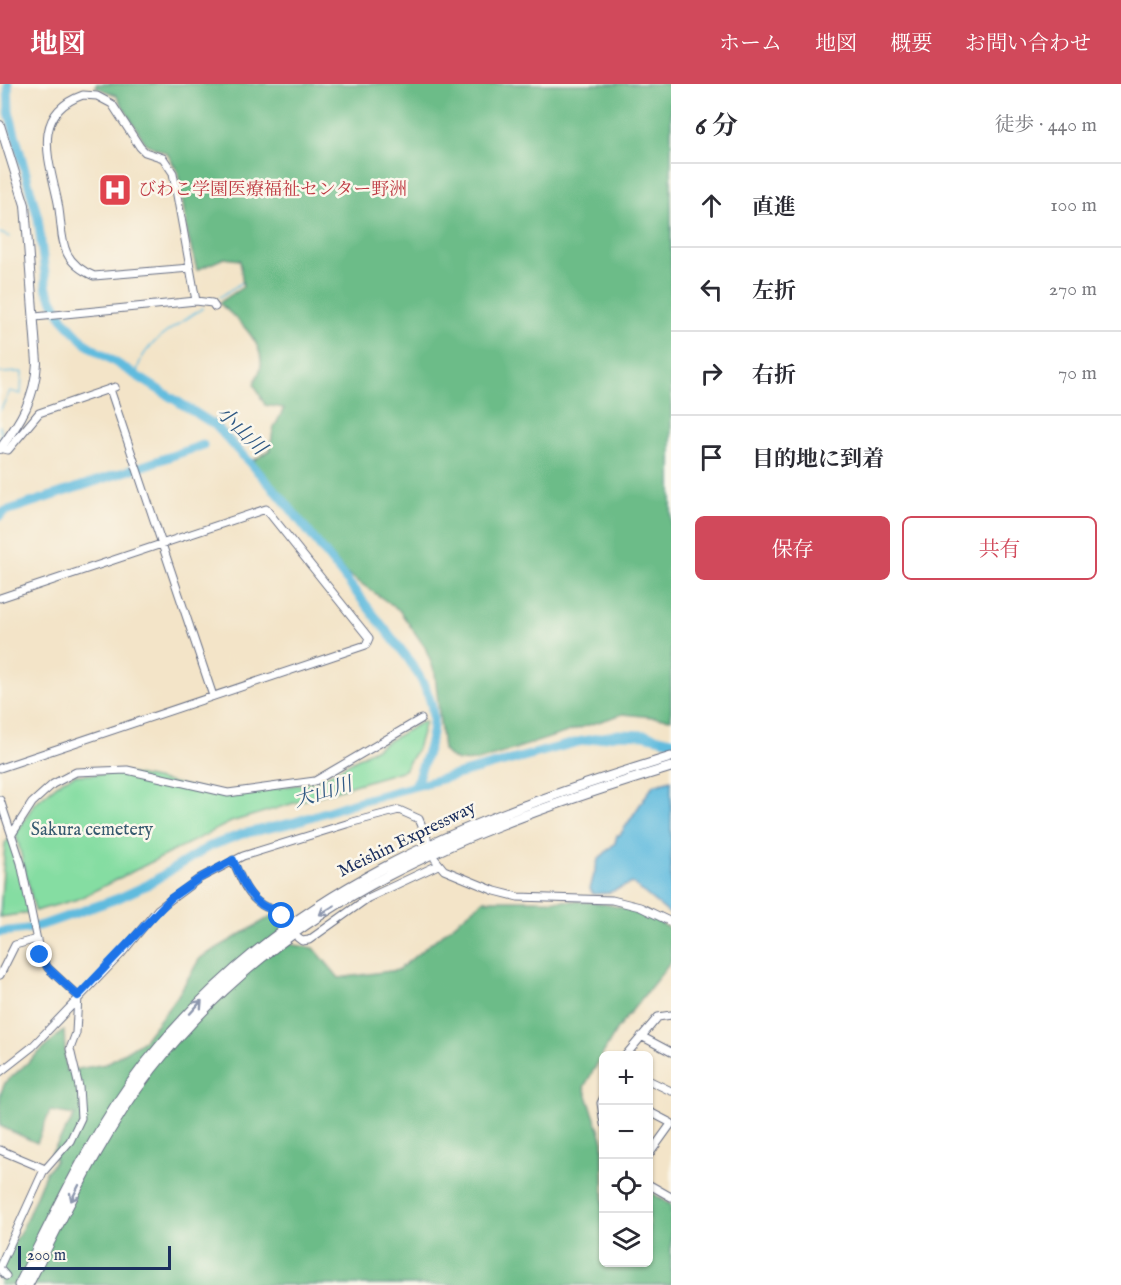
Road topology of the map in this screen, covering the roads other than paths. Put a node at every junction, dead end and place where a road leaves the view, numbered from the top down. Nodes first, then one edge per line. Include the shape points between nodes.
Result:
1 (0, 125) edge
2 (190, 268) junction
3 (196, 302) junction
4 (215, 307) dead end
5 (35, 317) junction
6 (0, 448) edge
7 (162, 544) junction
8 (0, 598) edge
9 (213, 696) junction
10 (421, 719) dead end
11 (671, 757) edge
12 (671, 767) edge
13 (0, 768) edge
14 (0, 800) edge
15 (12, 834) junction
16 (427, 838) dead end
17 (233, 860) junction
18 (282, 916) dead end
19 (671, 922) edge
20 (37, 938) junction
21 (298, 938) dead end
22 (1, 973) edge
23 (78, 996) junction
24 (671, 1015) edge
25 (642, 1036) junction
26 (629, 1051) edge
27 (671, 1052) edge
28 (0, 1072) edge
29 (653, 1082) edge
30 (671, 1091) edge
31 (653, 1114) edge
32 (671, 1124) edge
33 (653, 1149) edge
34 (0, 1150) edge
35 (45, 1169) junction
36 (653, 1187) edge
37 (671, 1197) edge
38 (1, 1256) edge
39 (0, 1267) edge
40 (6, 1276) dead end
41 (19, 1285) edge
42 (28, 1285) edge

1 - 5 main road via 25,205
2 - 2 street via 169,163 140,147 106,99 83,95 58,111 46,136 60,232 72,261 94,276
2 - 3 street
3 - 4 street via 212,303
3 - 5 street
5 - 6 main road via 37,363 33,394 20,422
6 - 7 street via 8,450 39,413 112,388
7 - 8 street
7 - 9 street
7 - 9 street via 266,509 369,638 366,645
9 - 13 street
10 - 15 street via 315,780 228,792 127,770 76,772 53,784 32,803
41 -> 11 highway, Meishin Expressway via 74,1176 122,1096 193,1009 252,953 316,905 421,848 540,800
12 -> 42 highway, Meishin Expressway via 543,808 425,855 359,890 266,954 207,1008 146,1078 108,1135
14 - 15 street
15 - 20 street
16 - 17 street via 418,819 399,810
17 - 18 street via 251,895 262,905 276,908
17 - 23 street via 171,898
19 - 21 street via 640,907 612,900 503,894 444,870 436,862 368,898 309,939
20 - 22 street via 15,945
20 - 23 street via 40,955 48,968
23 - 28 street via 32,1047
23 - 35 street via 76,1033 70,1049 81,1118 70,1141
24 - 25 street via 658,1017
25 - 26 street
25 - 27 street
29 - 30 street
31 - 32 street
32 - 33 street
34 - 35 street
35 - 38 street via 23,1220
36 - 37 street
38 - 39 street
39 - 40 street

